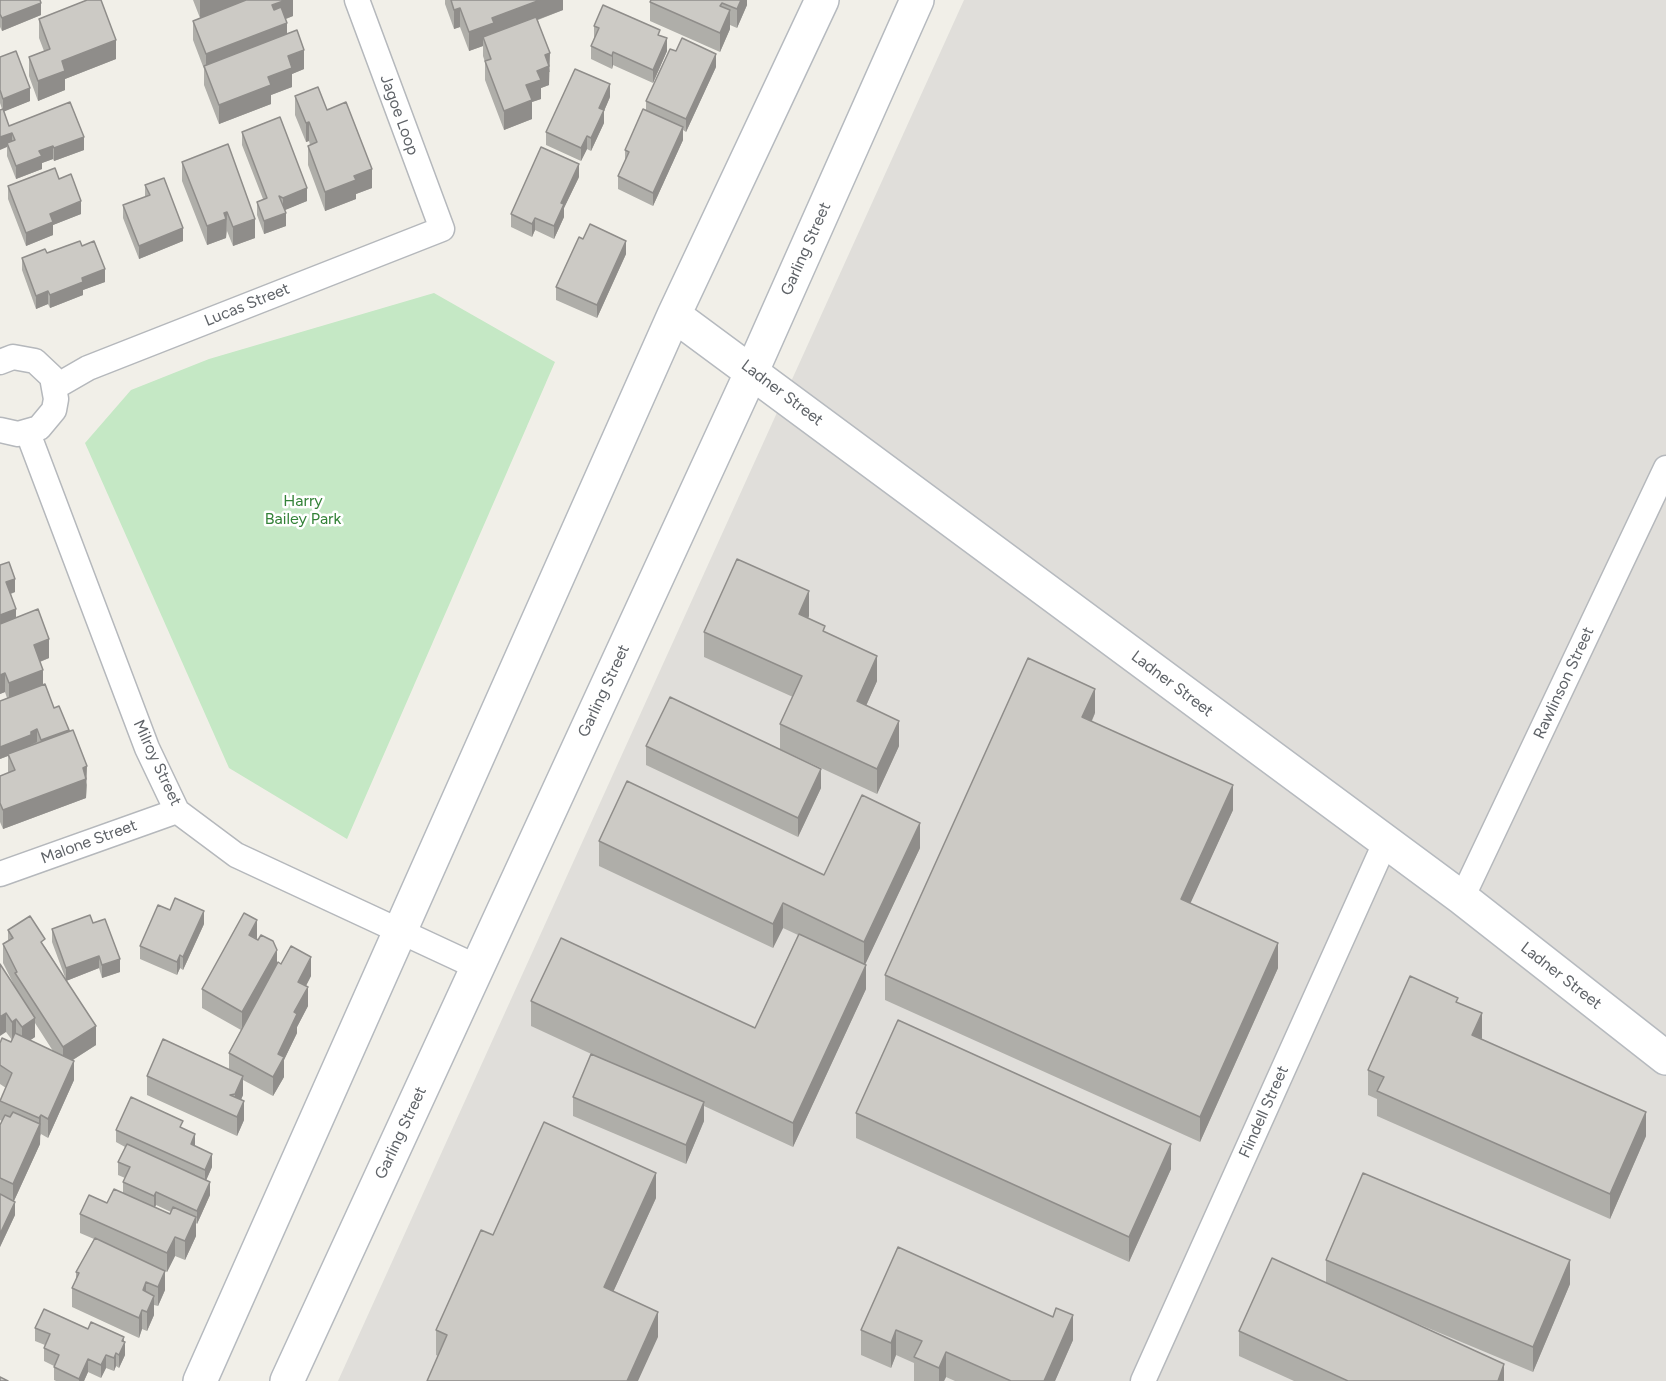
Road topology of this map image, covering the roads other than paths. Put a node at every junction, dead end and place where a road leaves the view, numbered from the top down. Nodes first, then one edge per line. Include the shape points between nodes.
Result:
1 (357, 0) edge
2 (822, 0) edge
3 (917, 0) edge
4 (442, 229) joint
5 (674, 315) junction
6 (1, 359) edge
7 (752, 370) junction
8 (55, 387) junction
9 (0, 430) edge
10 (28, 433) junction
11 (1666, 468) edge
12 (177, 811) junction
13 (1385, 843) junction
14 (0, 874) edge
15 (1462, 898) junction
16 (401, 932) junction
17 (477, 967) junction
18 (1666, 1058) edge
19 (200, 1381) edge
20 (287, 1381) edge
21 (1143, 1381) edge

1 - 4 street, Jagoe Loop
2 - 5 street
3 - 7 street, Garling Street
4 - 8 street, Lucas Street via 88,369
5 - 7 street, Ladner Street
5 - 16 street
6 - 8 street via 25,357 35,361 51,376
7 - 13 street, Ladner Street
7 - 17 street, Garling Street
8 - 10 street via 54,410 39,428
9 - 10 street
10 - 12 street, Milroy Street via 147,748
11 - 15 street, Rawlinson Street
12 - 14 street, Malone Street
12 - 16 street, Milroy Street via 236,855
13 - 15 street, Ladner Street
13 - 21 street, Flindell Street
15 - 18 street, Ladner Street
16 - 17 street, Milroy Street
16 - 19 street
17 - 20 street, Garling Street

